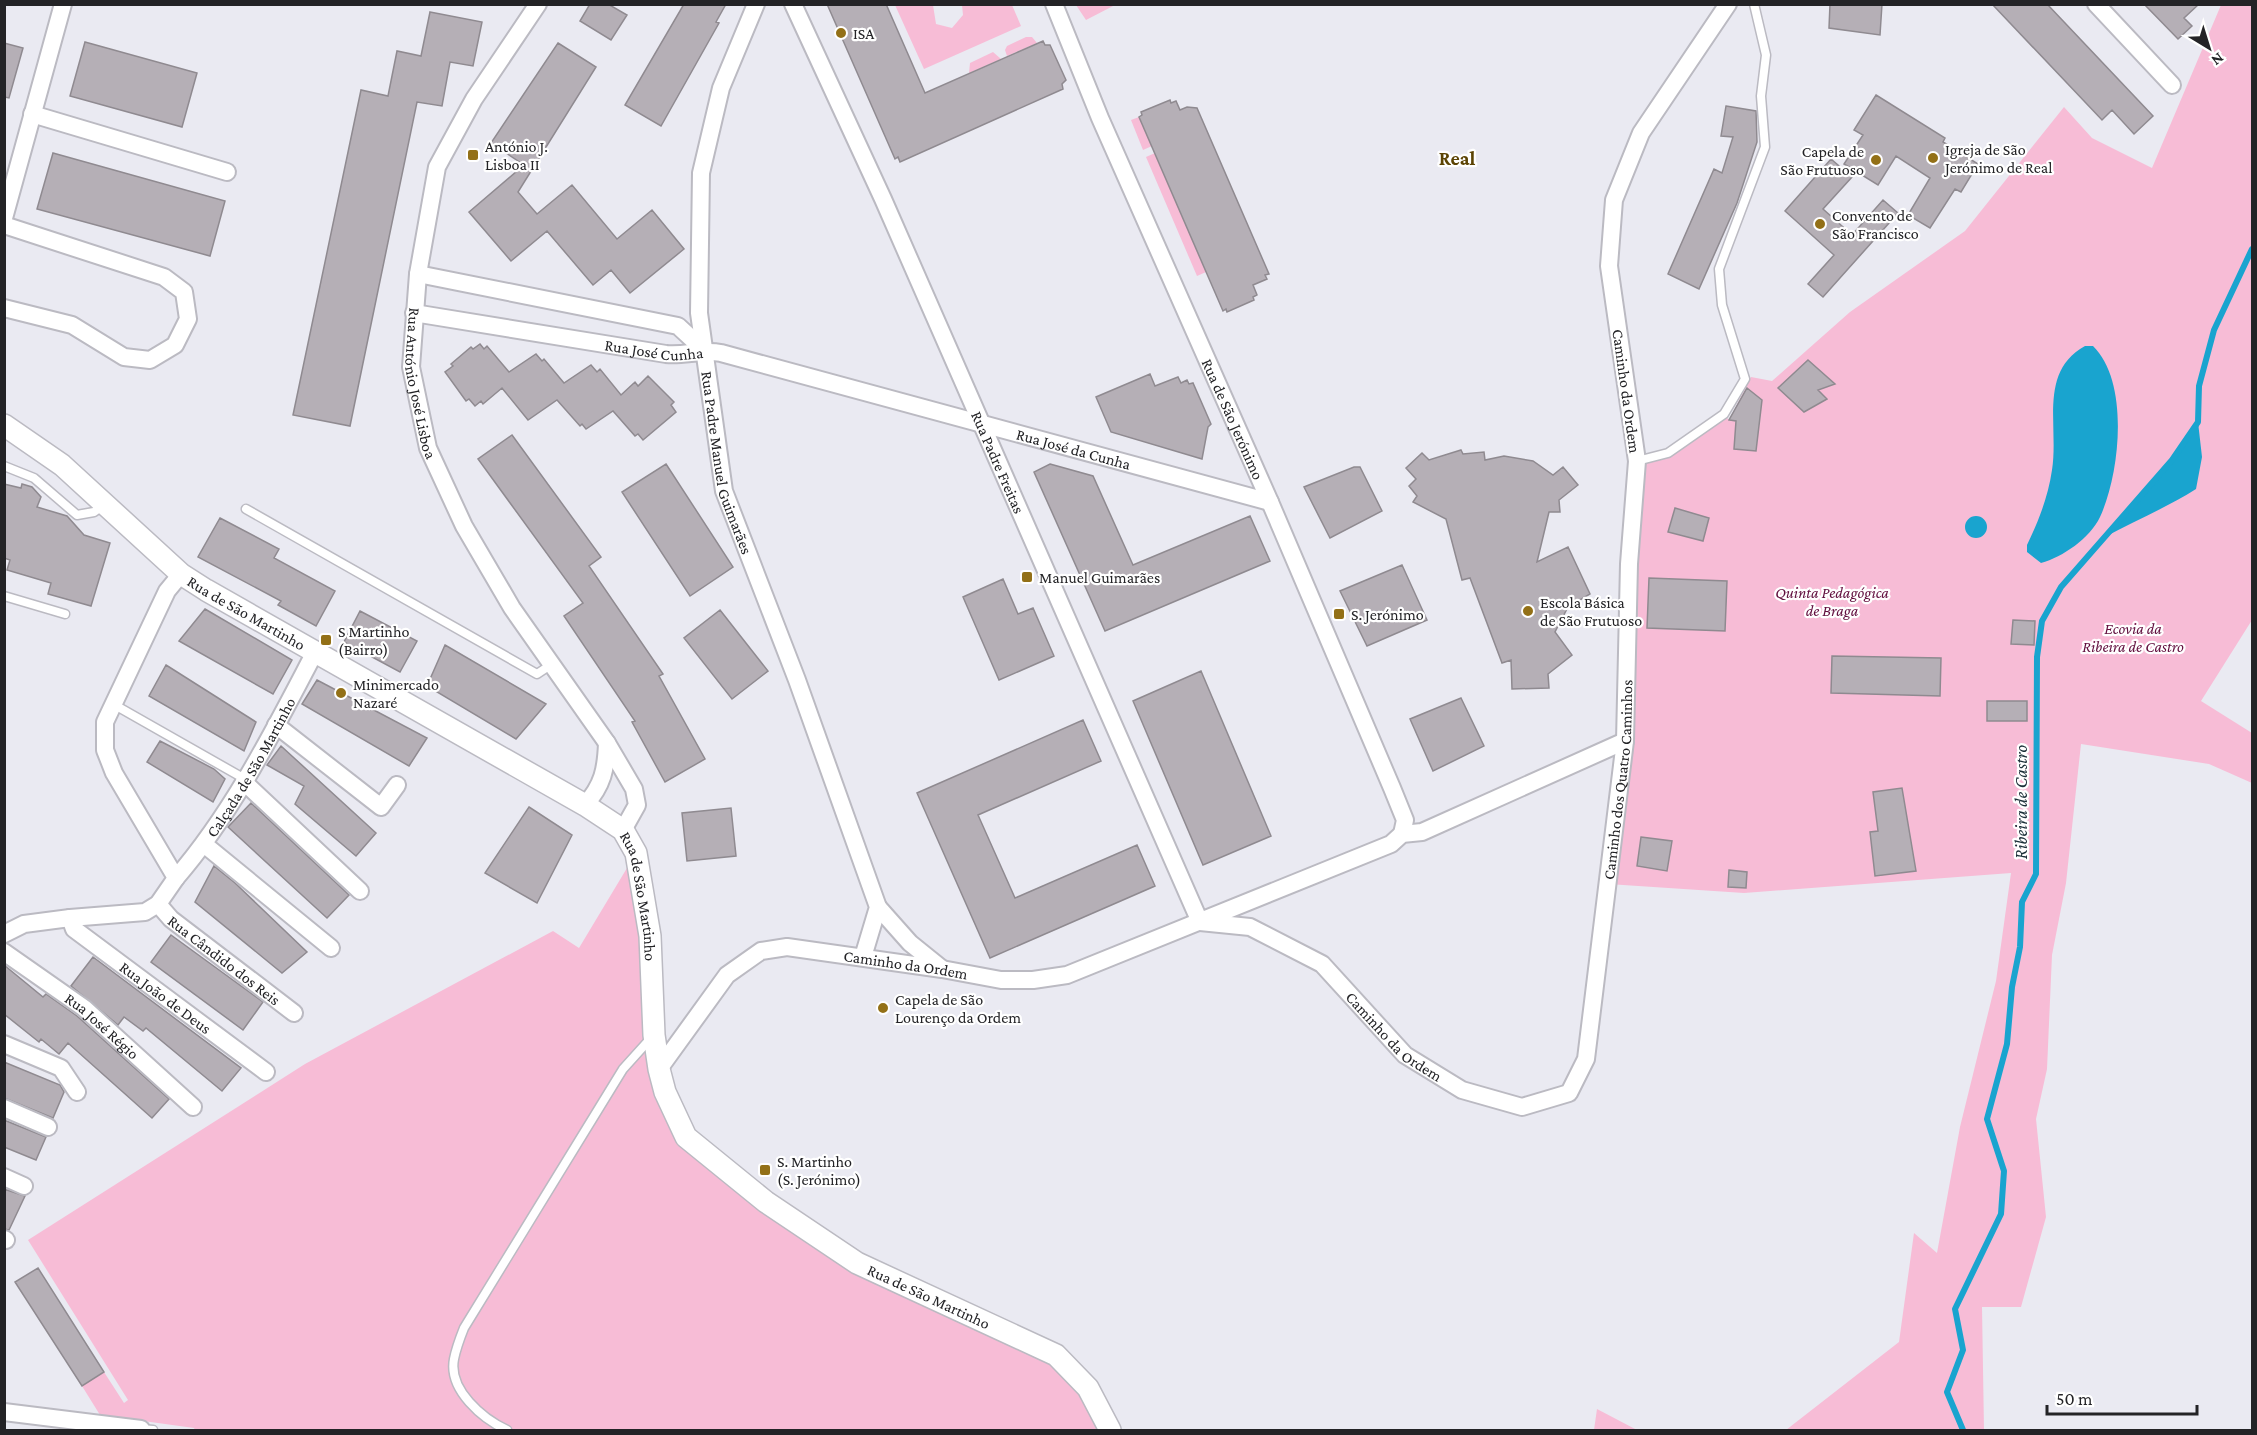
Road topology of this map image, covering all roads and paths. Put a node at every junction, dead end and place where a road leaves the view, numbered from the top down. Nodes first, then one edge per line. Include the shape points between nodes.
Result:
1 (63, 4) edge
2 (538, 4) edge
3 (756, 4) edge
4 (793, 4) edge
5 (1054, 4) edge
6 (1728, 4) edge
7 (1754, 4) edge
8 (2096, 4) edge
9 (2172, 85) dead end
10 (32, 114) junction
11 (227, 172) dead end
12 (4, 218) edge
13 (4, 225) edge
14 (418, 273) junction
15 (4, 308) edge
16 (414, 313) junction
17 (704, 350) junction
18 (980, 423) junction
19 (4, 425) edge
20 (1637, 461) junction
21 (4, 466) edge
22 (1270, 502) junction
23 (105, 504) junction
24 (246, 509) dead end
25 (181, 574) junction
26 (4, 596) edge
27 (65, 614) dead end
28 (315, 652) junction
29 (552, 664) junction
30 (113, 704) junction
31 (276, 725) junction
32 (1625, 741) junction
33 (607, 743) junction
34 (245, 780) junction
35 (397, 786) dead end
36 (585, 805) junction
37 (622, 830) junction
38 (1402, 834) junction
39 (205, 845) junction
40 (176, 878) junction
41 (360, 891) dead end
42 (158, 904) junction
43 (878, 907) junction
44 (70, 918) junction
45 (1200, 922) junction
46 (4, 934) edge
47 (331, 948) dead end
48 (4, 952) edge
49 (863, 957) junction
50 (942, 969) junction
51 (294, 1012) dead end
52 (654, 1035) junction
53 (4, 1044) edge
54 (659, 1069) junction
55 (266, 1072) dead end
56 (77, 1092) dead end
57 (1569, 1093) joint
58 (193, 1107) dead end
59 (4, 1108) edge
60 (48, 1127) dead end
61 (4, 1177) edge
62 (24, 1186) dead end
63 (4, 1412) edge
64 (147, 1430) edge
65 (507, 1431) edge
66 (1110, 1431) edge

1 - 10 street
2 - 14 street, Rua António José Lisboa via 474,99 437,167
3 - 17 street, Rua Padre Manuel Guimarães via 721,88 701,173 699,313
4 - 18 street, Rua Padre Freitas
5 - 22 street, Rua de São Jerónimo via 1104,128
6 - 20 street, Caminho da Ordem via 1641,133 1614,200 1609,266
7 - 20 lane, Caminho da Ordem via 1766,54 1761,96 1765,147 1719,269 1722,305 1745,379 1724,414 1668,453
8 - 9 street
10 - 11 street
10 - 12 street
13 - 15 street via 164,277 184,292 188,319 175,345 150,360 124,357 72,325
14 - 16 street, Rua António José Lisboa
14 - 17 street, Rua José Cunha via 678,326
16 - 17 street, Rua José Cunha via 677,356
16 - 29 street, Rua António José Lisboa via 411,367 428,448 469,536 512,608
17 - 18 street, Rua José da Cunha
17 - 43 street, Rua Padre Manuel Guimarães via 724,491
18 - 22 street, Rua José da Cunha
18 - 45 street, Rua Padre Freitas
19 - 23 street, Rua de São Martinho via 62,465
20 - 32 street, Caminho dos Quatro Caminhos via 1629,564
21 - 23 lane via 34,478 77,515 94,512
22 - 38 street, Rua de São Jerónimo via 1405,820
23 - 25 street, Rua de São Martinho
24 - 29 lane via 537,674
25 - 28 street, Rua de São Martinho
25 - 30 street via 167,591
26 - 27 lane
28 - 31 street, Calçada de São Martinho
28 - 36 street, Rua de São Martinho
29 - 33 street, Rua António José Lisboa
30 - 34 lane
30 - 40 street via 105,722 105,750 114,774
31 - 34 street, Calçada de São Martinho
31 - 35 street via 381,807
32 - 38 street, Caminho da Ordem via 1422,831
32 - 57 street, Caminho dos Quatro Caminhos via 1586,1059
33 - 36 street via 606,773
33 - 37 street, Rua António José Lisboa via 634,789 637,805
34 - 39 street, Calçada de São Martinho
34 - 41 street
36 - 37 street, Rua de São Martinho
37 - 52 street, Rua de São Martinho via 636,853 643,885 650,936
38 - 45 street, Caminho da Ordem via 1391,844
39 - 40 street, Calçada de São Martinho
39 - 47 street
40 - 42 street, Calçada de São Martinho
42 - 44 street via 145,912
42 - 51 street, Rua Cândido dos Reis via 171,919
43 - 49 street
43 - 50 street, Rua Padre Manuel Guimarães via 910,943
44 - 46 street via 24,924
44 - 55 street, Rua João de Deus via 74,928
45 - 50 street, Caminho da Ordem via 1067,975 1001,981
45 - 57 street, Caminho da Ordem via 1250,927 1322,964 1405,1055 1462,1090 1522,1107
48 - 58 street, Rua José Régio via 84,1008
49 - 50 street, Caminho da Ordem
49 - 54 street, Caminho da Ordem via 787,947 761,951 727,975
52 - 54 street, Rua de São Martinho
52 - 65 lane via 623,1069 464,1328 453,1362 460,1392 479,1412
53 - 56 street via 61,1068
54 - 66 street, Rua de São Martinho via 686,1137 718,1165 857,1263 1056,1355 1088,1388
59 - 60 street
61 - 62 street
63 - 64 street

